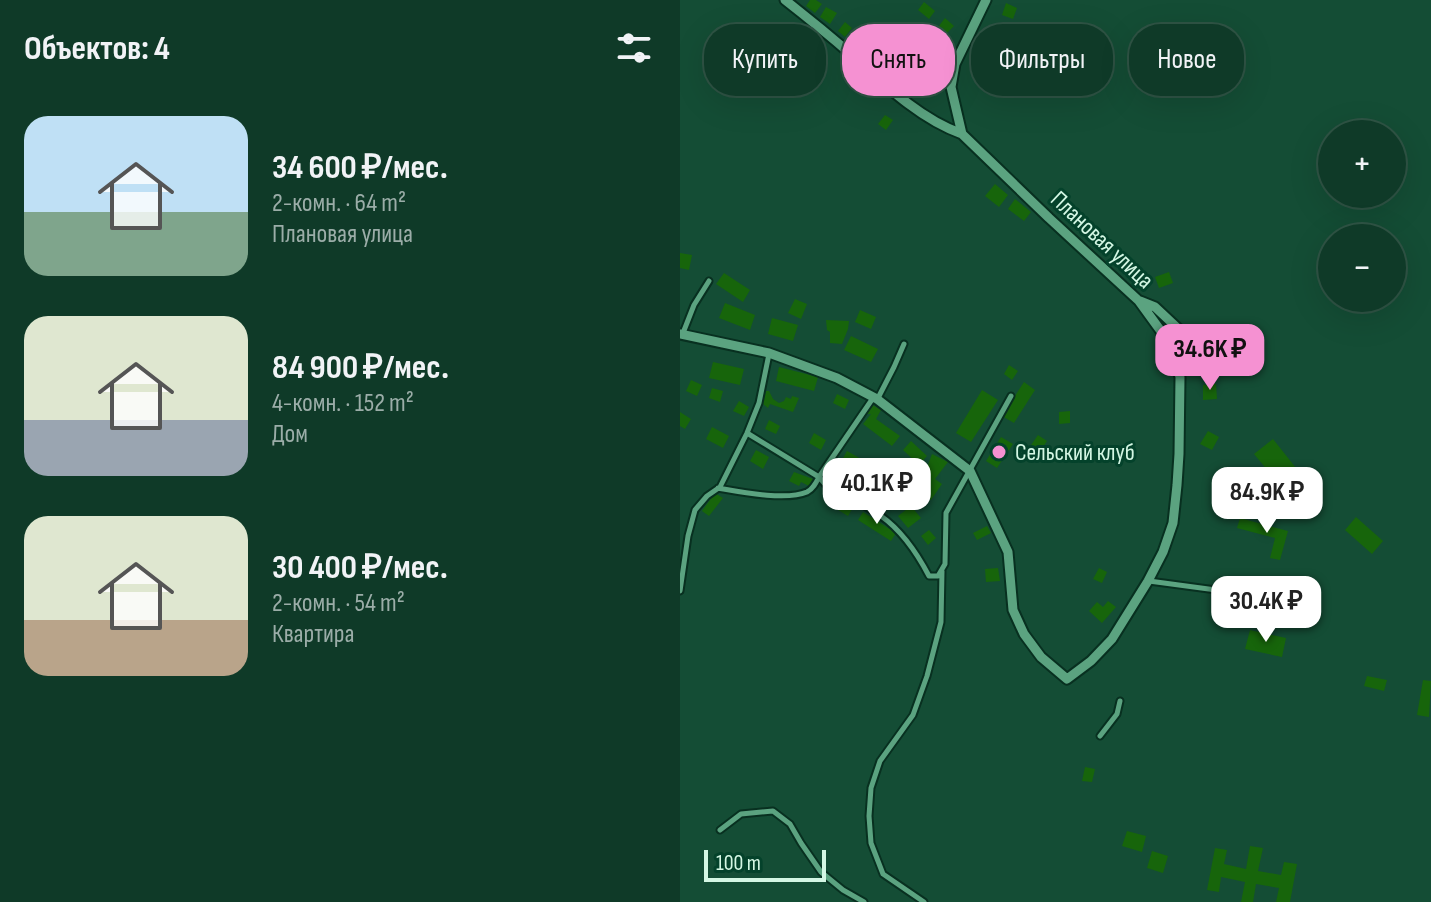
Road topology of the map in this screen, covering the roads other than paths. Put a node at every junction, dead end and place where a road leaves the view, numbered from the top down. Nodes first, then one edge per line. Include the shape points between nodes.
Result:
1 (785, 0) edge
2 (981, 2) edge
3 (962, 134) junction
4 (709, 281) dead end
5 (1139, 301) junction
6 (681, 334) edge
7 (1187, 337) dead end
8 (904, 344) dead end
9 (769, 353) junction
10 (1011, 396) dead end
11 (875, 398) junction
12 (747, 433) junction
13 (970, 471) junction
14 (819, 477) junction
15 (718, 488) junction
16 (942, 570) junction
17 (1148, 581) junction
18 (680, 591) edge
19 (1290, 600) dead end
20 (1120, 701) dead end
21 (1100, 736) dead end
22 (720, 830) dead end
23 (864, 902) edge
24 (924, 902) edge

1 - 3 street, Плановая улица via 893,92 944,128
2 - 3 street via 951,87
3 - 5 street, Плановая улица
4 - 6 lane
5 - 7 street via 1155,307
5 - 17 street, Плановая улица via 1163,334 1180,377 1173,523
6 - 9 street
8 - 11 lane
9 - 11 street
9 - 12 lane
10 - 13 lane
11 - 13 street
11 - 14 lane
12 - 14 lane
12 - 15 lane
13 - 16 lane via 946,513
13 - 17 street, Плановая улица via 1008,552 1018,622 1041,657 1067,679 1112,639
14 - 15 lane via 807,492 781,496
14 - 16 lane via 894,526 929,576
15 - 18 lane via 695,510
16 - 24 lane via 941,622 927,676 913,715 880,761 869,816 871,843 883,874
17 - 19 lane
20 - 21 lane
22 - 23 lane via 741,814 773,811 790,824 821,872

